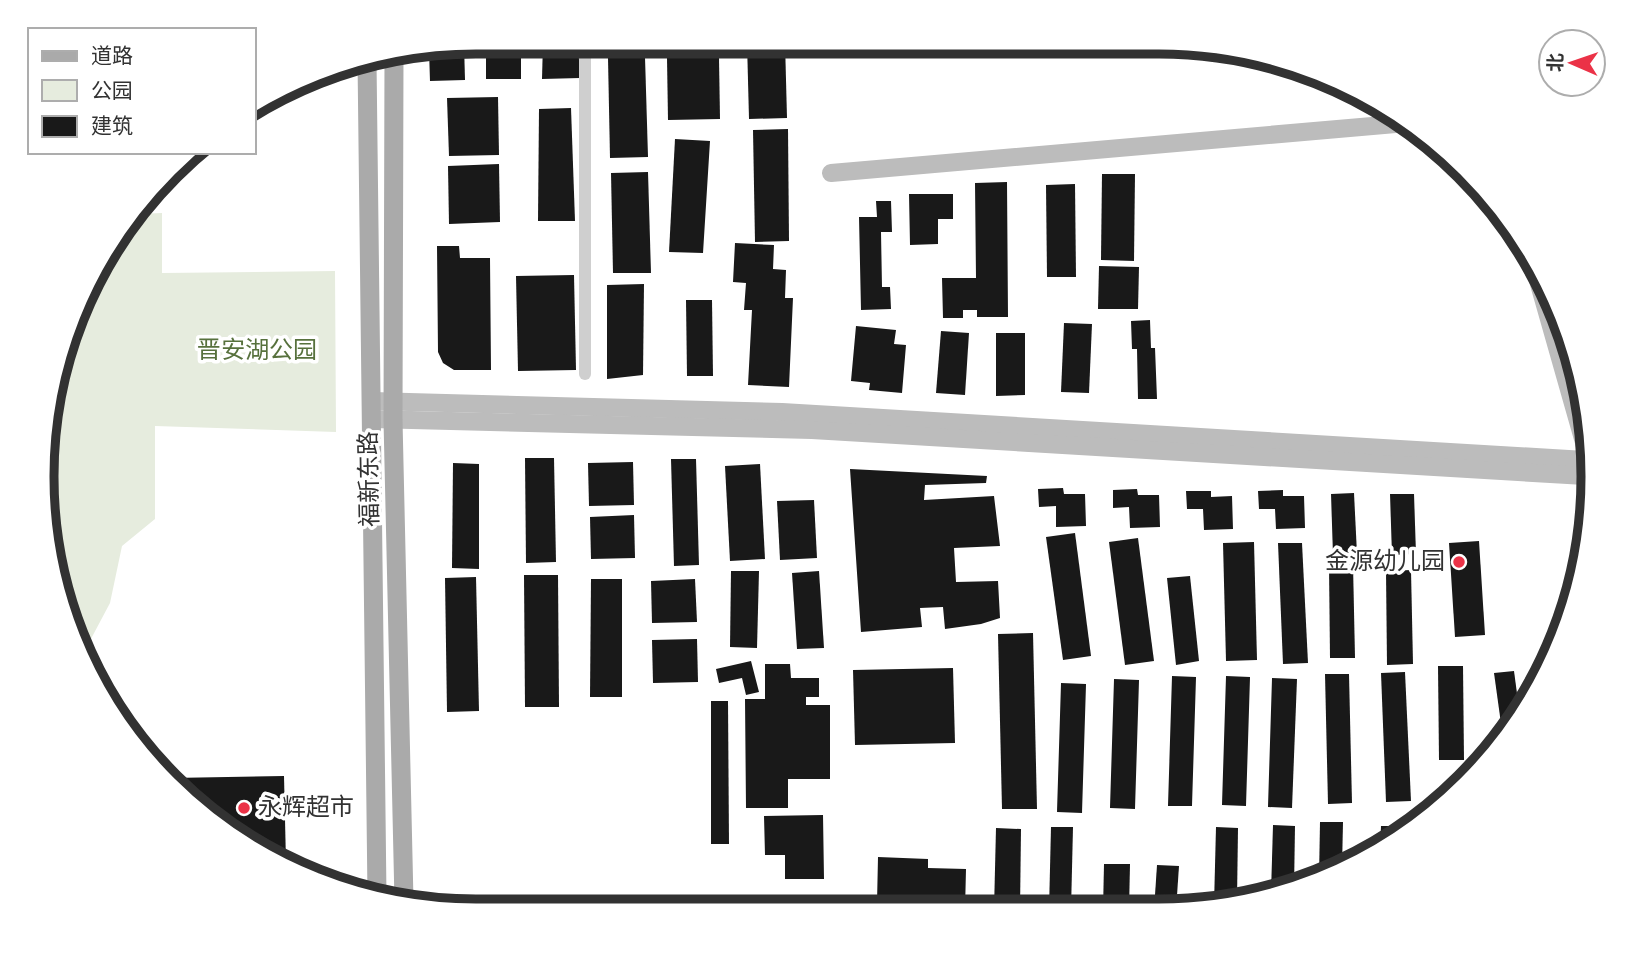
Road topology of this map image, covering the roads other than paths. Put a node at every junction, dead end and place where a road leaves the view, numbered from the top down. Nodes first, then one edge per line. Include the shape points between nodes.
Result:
1 (585, 54) edge
2 (394, 62) edge
3 (367, 69) edge
4 (1390, 123) edge
5 (831, 173) dead end
6 (1546, 309) edge
7 (585, 374) dead end
8 (372, 410) junction
9 (393, 411) junction
10 (1576, 414) edge
11 (1580, 460) edge
12 (1581, 476) edge
13 (376, 816) junction
14 (372, 885) edge
15 (377, 887) edge
16 (404, 892) edge

1 - 7 street
2 - 9 main road, 福新东路
3 - 8 main road, 福新东路
4 - 5 main road
6 - 10 main road
8 - 9 main road
8 - 13 main road, 福新东路
9 - 11 main road via 797,413
9 - 12 main road via 812,430
9 - 16 main road, 福新东路
13 - 14 main road
13 - 15 main road, 福新东路

